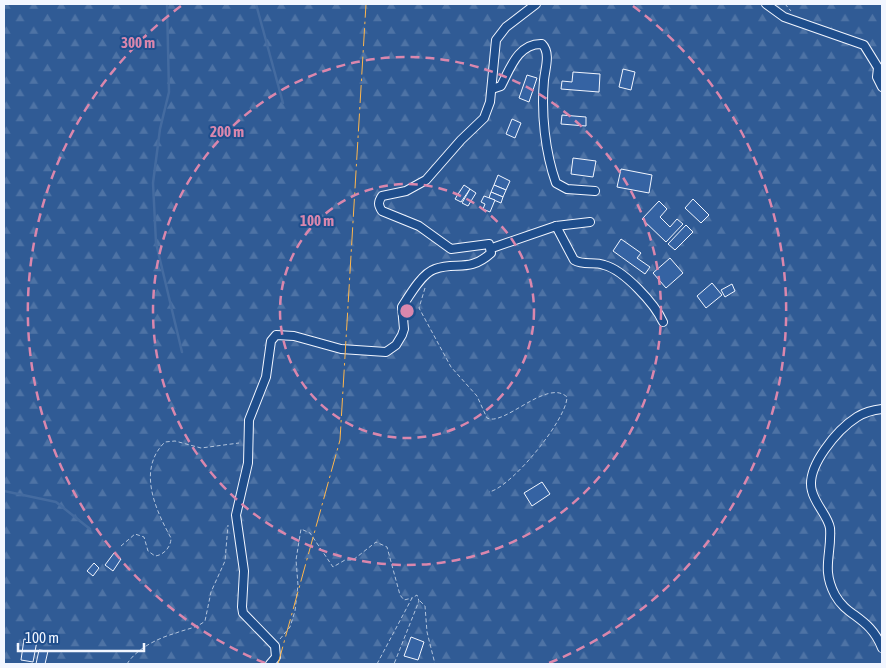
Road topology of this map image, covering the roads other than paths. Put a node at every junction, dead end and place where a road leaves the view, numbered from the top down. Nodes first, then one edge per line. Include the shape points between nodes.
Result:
1 (536, 4) edge
2 (766, 4) edge
3 (880, 71) edge
4 (882, 87) edge
5 (492, 89) junction
6 (595, 191) dead end
7 (590, 222) dead end
8 (556, 226) junction
9 (492, 248) junction
10 (663, 322) dead end
11 (882, 409) edge
12 (882, 648) edge
13 (270, 664) edge

1 - 5 street via 506,27 496,40
2 - 3 street via 784,17 864,45
3 - 4 street via 877,77
5 - 6 street via 501,86 516,56 537,43 542,44 547,53 543,106 556,183 567,189
5 - 9 street via 484,118 436,171 415,188 387,194 379,200 382,211 419,226 445,246 462,248 489,244
7 - 8 street
8 - 9 street
8 - 10 street via 574,260 608,266 653,304
9 - 13 street via 487,256 474,264 435,269 421,282 402,307 402,335 386,352 341,349 294,336 276,335 271,342 266,377 249,420 248,463 236,515 244,571 243,614 275,646 276,657
11 - 12 street via 863,414 839,433 815,466 811,490 829,524 827,576 842,605 870,626

